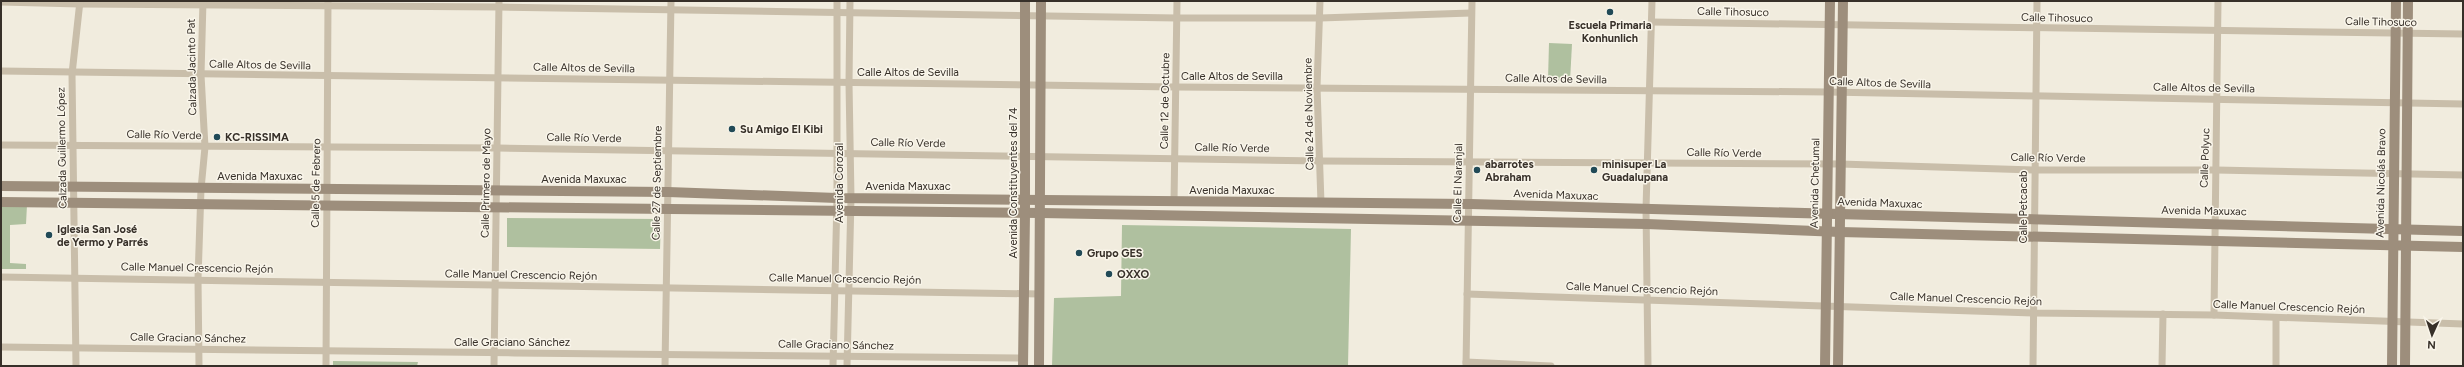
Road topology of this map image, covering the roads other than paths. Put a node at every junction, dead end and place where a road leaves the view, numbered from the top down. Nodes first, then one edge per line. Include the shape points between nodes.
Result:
1 (671, 1) edge
2 (837, 1) edge
3 (850, 1) edge
4 (1025, 1) edge
5 (1041, 1) edge
6 (1177, 1) edge
7 (1320, 1) edge
8 (1472, 1) edge
9 (1652, 1) edge
10 (1830, 1) edge
11 (1843, 1) edge
12 (2037, 1) edge
13 (2218, 1) edge
14 (2396, 1) edge
15 (2408, 1) edge
16 (1, 2) edge
17 (80, 3) edge
18 (203, 3) edge
19 (328, 4) edge
20 (499, 4) edge
21 (671, 10) junction
22 (837, 12) junction
23 (850, 12) junction
24 (1471, 13) junction
25 (1025, 14) junction
26 (1041, 14) junction
27 (1177, 18) junction
28 (1320, 18) junction
29 (1652, 22) junction
30 (1830, 24) junction
31 (1842, 25) junction
32 (2036, 29) junction
33 (2218, 30) junction
34 (2395, 32) junction
35 (2408, 33) junction
36 (2463, 34) edge
37 (1, 71) edge
38 (72, 74) junction
39 (201, 75) junction
40 (328, 77) junction
41 (498, 78) junction
42 (670, 80) junction
43 (836, 83) junction
44 (848, 83) junction
45 (1025, 84) junction
46 (1041, 84) junction
47 (1176, 87) junction
48 (1317, 87) junction
49 (1470, 89) junction
50 (1649, 92) junction
51 (1828, 92) junction
52 (1841, 93) junction
53 (2036, 97) junction
54 (2218, 100) junction
55 (2394, 102) junction
56 (2407, 102) junction
57 (2463, 104) edge
58 (1, 144) edge
59 (72, 145) junction
60 (205, 147) junction
61 (328, 147) junction
62 (498, 148) junction
63 (669, 151) junction
64 (850, 153) junction
65 (838, 154) junction
66 (1025, 156) junction
67 (1041, 156) junction
68 (1176, 158) junction
69 (1321, 161) junction
70 (1470, 162) junction
71 (1648, 163) junction
72 (1827, 164) junction
73 (1840, 164) junction
74 (2034, 170) junction
75 (2216, 170) junction
76 (2394, 173) junction
77 (2406, 174) junction
78 (2463, 175) edge
79 (1, 186) edge
80 (74, 188) junction
81 (327, 188) junction
82 (201, 189) junction
83 (497, 191) junction
84 (668, 192) junction
85 (837, 198) junction
86 (851, 198) junction
87 (1025, 199) junction
88 (1041, 199) junction
89 (1, 202) edge
90 (75, 202) junction
91 (1174, 202) junction
92 (1321, 203) junction
93 (201, 204) junction
94 (1470, 204) junction
95 (327, 205) junction
96 (496, 207) junction
97 (1646, 209) junction
98 (668, 211) junction
99 (850, 212) junction
100 (837, 213) junction
101 (1041, 213) junction
102 (1826, 213) junction
103 (1026, 214) junction
104 (1840, 214) junction
105 (2034, 220) junction
106 (1468, 222) junction
107 (2214, 223) junction
108 (1647, 224) junction
109 (2393, 229) junction
110 (2406, 229) junction
111 (1826, 231) junction
112 (2463, 231) edge
113 (1840, 232) junction
114 (2034, 236) junction
115 (2214, 240) junction
116 (2393, 245) junction
117 (2406, 246) junction
118 (2463, 247) edge
119 (1, 277) edge
120 (74, 278) junction
121 (198, 280) junction
122 (326, 281) junction
123 (495, 286) junction
124 (666, 288) junction
125 (835, 290) junction
126 (849, 290) junction
127 (1024, 293) junction
128 (1040, 294) junction
129 (1467, 294) junction
130 (1648, 301) junction
131 (1825, 305) junction
132 (1839, 306) junction
133 (2033, 313) junction
134 (2163, 314) junction
135 (2214, 315) junction
136 (2276, 318) junction
137 (2392, 322) junction
138 (2405, 322) junction
139 (2463, 324) edge
140 (1, 347) edge
141 (76, 348) junction
142 (199, 348) junction
143 (326, 352) junction
144 (494, 353) junction
145 (665, 354) junction
146 (834, 356) junction
147 (847, 356) junction
148 (1023, 362) edge
149 (1466, 364) edge
150 (76, 366) edge
151 (199, 366) edge
152 (326, 366) edge
153 (494, 366) edge
154 (665, 366) edge
155 (833, 366) edge
156 (847, 366) edge
157 (1039, 366) edge
158 (1551, 366) edge
159 (1648, 366) edge
160 (1825, 366) edge
161 (1838, 366) edge
162 (2033, 366) edge
163 (2162, 366) edge
164 (2276, 366) edge
165 (2392, 366) edge
166 (2404, 366) edge

1 - 21 street, Calle 27 de Septiembre
2 - 22 street, Avenida Corozal
3 - 23 street, Avenida Corozal
4 - 25 main road, Avenida Constituyentes del 74
5 - 26 main road
6 - 27 street, Calle 12 de Octubre
7 - 28 street, Calle 24 de Noviembre
8 - 24 street, Calle El Naranjal
9 - 29 street
10 - 30 main road, Avenida Chetumal
11 - 31 main road
12 - 32 street, Calle Petcacab
13 - 33 street, Calle Polyuc
14 - 34 main road, Avenida Nicolás Bravo
15 - 35 main road
16 - 17 street
17 - 18 street
17 - 38 street, Calzada Guillermo López
18 - 19 street
18 - 39 street, Calzada Jacinto Pat
19 - 20 street
19 - 40 street, Calle 5 de Febrero
20 - 21 street
20 - 41 street, Calle Primero de Mayo
21 - 22 street
21 - 42 street, Calle 27 de Septiembre
22 - 23 street
22 - 43 street, Avenida Corozal
23 - 25 street
23 - 44 street, Avenida Corozal
24 - 28 street
24 - 49 street, Calle El Naranjal
25 - 26 street
25 - 45 main road, Avenida Constituyentes del 74
26 - 27 street
26 - 46 main road
27 - 28 street
27 - 47 street, Calle 12 de Octubre
28 - 48 street, Calle 24 de Noviembre
29 - 30 street, Calle Tihosuco
29 - 50 street
30 - 31 street, Calle Tihosuco
30 - 51 main road, Avenida Chetumal
31 - 32 street, Calle Tihosuco
31 - 52 main road
32 - 33 street, Calle Tihosuco
32 - 53 street, Calle Petcacab
33 - 34 street, Calle Tihosuco
33 - 54 street, Calle Polyuc
34 - 35 street, Calle Tihosuco
34 - 55 main road, Avenida Nicolás Bravo
35 - 36 street, Calle Tihosuco
35 - 56 main road
37 - 38 street, Calle Altos de Sevilla
38 - 39 street, Calle Altos de Sevilla
38 - 59 street, Calzada Guillermo López
39 - 40 street, Calle Altos de Sevilla
39 - 60 street, Calzada Jacinto Pat
40 - 41 street, Calle Altos de Sevilla
40 - 61 street, Calle 5 de Febrero
41 - 42 street, Calle Altos de Sevilla
41 - 62 street, Calle Primero de Mayo
42 - 43 street, Calle Altos de Sevilla
42 - 63 street, Calle 27 de Septiembre
43 - 44 street, Calle Altos de Sevilla
43 - 65 street, Avenida Corozal
44 - 45 street, Calle Altos de Sevilla
44 - 64 street, Avenida Corozal
45 - 46 street, Calle Altos de Sevilla
45 - 66 main road, Avenida Constituyentes del 74
46 - 47 street, Calle Altos de Sevilla
46 - 67 main road
47 - 48 street, Calle Altos de Sevilla
47 - 68 street, Calle 12 de Octubre
48 - 49 street, Calle Altos de Sevilla
48 - 69 street, Calle 24 de Noviembre
49 - 50 street, Calle Altos de Sevilla
49 - 70 street, Calle El Naranjal
50 - 51 street, Calle Altos de Sevilla
50 - 71 street
51 - 52 street, Calle Altos de Sevilla
51 - 72 main road, Avenida Chetumal
52 - 53 street, Calle Altos de Sevilla
52 - 73 main road
53 - 54 street, Calle Altos de Sevilla
53 - 74 street, Calle Petcacab
54 - 55 street, Calle Altos de Sevilla
54 - 75 street, Calle Polyuc
55 - 56 street, Calle Altos de Sevilla
55 - 76 main road, Avenida Nicolás Bravo
56 - 57 street, Calle Altos de Sevilla
56 - 77 main road
58 - 59 street, Calle Río Verde
59 - 60 street, Calle Río Verde
59 - 80 street, Calzada Guillermo López
60 - 61 street, Calle Río Verde
60 - 82 street, Calzada Jacinto Pat
61 - 62 street, Calle Río Verde
61 - 81 street, Calle 5 de Febrero
62 - 63 street, Calle Río Verde
62 - 83 street, Calle Primero de Mayo
63 - 65 street, Calle Río Verde
63 - 84 street, Calle 27 de Septiembre
64 - 65 street, Calle Río Verde
64 - 66 street, Calle Río Verde
64 - 86 street, Avenida Corozal
65 - 85 street, Avenida Corozal
66 - 67 street, Calle Río Verde
66 - 87 main road, Avenida Constituyentes del 74
67 - 68 street, Calle Río Verde
67 - 88 main road
68 - 69 street, Calle Río Verde
68 - 91 street, Calle 12 de Octubre
69 - 70 street, Calle Río Verde
69 - 92 street, Calle 24 de Noviembre
70 - 71 street, Calle Río Verde
70 - 94 street, Calle El Naranjal
71 - 72 street, Calle Río Verde
71 - 97 street
72 - 73 street, Calle Río Verde
72 - 102 main road, Avenida Chetumal
73 - 74 street, Calle Río Verde
73 - 104 main road
74 - 75 street, Calle Río Verde
74 - 105 street, Calle Petcacab
75 - 76 street, Calle Río Verde
75 - 107 street, Calle Polyuc
76 - 77 street, Calle Río Verde
76 - 109 main road, Avenida Nicolás Bravo
77 - 78 street, Calle Río Verde
77 - 110 main road
79 - 80 main road, Avenida Maxuxac
80 - 82 main road, Avenida Maxuxac
80 - 90 street, Calzada Guillermo López
81 - 82 main road, Avenida Maxuxac
81 - 83 main road, Avenida Maxuxac
81 - 95 street, Calle 5 de Febrero
82 - 93 street, Calzada Jacinto Pat
83 - 84 main road, Avenida Maxuxac
83 - 96 street, Calle Primero de Mayo
84 - 85 main road, Avenida Maxuxac
84 - 98 street, Calle 27 de Septiembre
85 - 86 main road, Avenida Maxuxac
85 - 100 street, Avenida Corozal
86 - 87 main road, Avenida Maxuxac
86 - 99 street, Avenida Corozal
87 - 88 main road, Avenida Maxuxac
87 - 103 main road, Avenida Constituyentes del 74
88 - 91 main road, Avenida Maxuxac
88 - 101 main road
89 - 90 main road
90 - 93 main road
90 - 120 street, Calzada Guillermo López
91 - 92 main road, Avenida Maxuxac
92 - 94 main road, Avenida Maxuxac
93 - 95 main road
93 - 121 street, Calzada Jacinto Pat
94 - 97 main road, Avenida Maxuxac
94 - 106 street, Calle El Naranjal
95 - 96 main road
95 - 122 street, Calle 5 de Febrero
96 - 98 main road
96 - 123 street, Calle Primero de Mayo
97 - 102 main road, Avenida Maxuxac
97 - 108 street
98 - 100 main road
98 - 124 street, Calle 27 de Septiembre
99 - 100 main road
99 - 103 main road
99 - 126 street, Avenida Corozal
100 - 125 street, Avenida Corozal
101 - 103 main road
101 - 106 main road
101 - 128 main road
102 - 104 main road, Avenida Maxuxac
102 - 111 main road, Avenida Chetumal
103 - 127 main road, Avenida Constituyentes del 74
104 - 105 main road, Avenida Maxuxac
104 - 113 main road
105 - 107 main road, Avenida Maxuxac
105 - 114 street, Calle Petcacab
106 - 108 main road
106 - 129 street, Calle El Naranjal
107 - 109 main road, Avenida Maxuxac
107 - 115 street, Calle Polyuc
108 - 111 main road
108 - 130 street
109 - 110 main road, Avenida Maxuxac
109 - 116 main road, Avenida Nicolás Bravo
110 - 112 main road, Avenida Maxuxac
110 - 117 main road
111 - 113 main road
111 - 131 main road, Avenida Chetumal
113 - 114 main road
113 - 132 main road
114 - 115 main road
114 - 133 street, Calle Petcacab
115 - 116 main road
115 - 135 street, Calle Polyuc
116 - 117 main road
116 - 137 main road, Avenida Nicolás Bravo
117 - 118 main road
117 - 138 main road
119 - 120 street, Calle Manuel Crescencio Rejón
120 - 121 street, Calle Manuel Crescencio Rejón
120 - 141 street, Calzada Guillermo López
121 - 122 street, Calle Manuel Crescencio Rejón
121 - 142 street, Calzada Jacinto Pat
122 - 123 street, Calle Manuel Crescencio Rejón
122 - 143 street, Calle 5 de Febrero
123 - 124 street, Calle Manuel Crescencio Rejón
123 - 144 street, Calle Primero de Mayo
124 - 125 street, Calle Manuel Crescencio Rejón
124 - 145 street, Calle 27 de Septiembre
125 - 126 street, Calle Manuel Crescencio Rejón
125 - 146 street, Avenida Corozal
126 - 127 street, Calle Manuel Crescencio Rejón
126 - 147 street, Avenida Corozal
127 - 128 street, Calle Manuel Crescencio Rejón
127 - 148 main road, Avenida Constituyentes del 74
128 - 157 main road
129 - 130 street, Calle Manuel Crescencio Rejón
129 - 149 street, Calle El Naranjal
130 - 131 street, Calle Manuel Crescencio Rejón
130 - 159 street
131 - 132 street, Calle Manuel Crescencio Rejón
131 - 160 main road, Avenida Chetumal
132 - 133 street, Calle Manuel Crescencio Rejón
132 - 161 main road
133 - 134 street, Calle Manuel Crescencio Rejón
133 - 162 street, Calle Petcacab
134 - 135 street, Calle Manuel Crescencio Rejón
134 - 163 street
135 - 136 street, Calle Manuel Crescencio Rejón
136 - 137 street, Calle Manuel Crescencio Rejón
136 - 164 street
137 - 138 street, Calle Manuel Crescencio Rejón
137 - 165 main road, Avenida Nicolás Bravo
138 - 139 street, Calle Manuel Crescencio Rejón
138 - 166 main road
140 - 141 street, Calle Graciano Sánchez
141 - 142 street, Calle Graciano Sánchez
141 - 150 street, Calzada Guillermo López
142 - 143 street, Calle Graciano Sánchez
142 - 151 street, Calzada Jacinto Pat
143 - 144 street, Calle Graciano Sánchez
143 - 152 street, Calle 5 de Febrero
144 - 145 street, Calle Graciano Sánchez
144 - 153 street, Calle Primero de Mayo
145 - 146 street, Calle Graciano Sánchez
145 - 154 street, Calle 27 de Septiembre
146 - 147 street, Calle Graciano Sánchez
146 - 155 street, Avenida Corozal
147 - 148 street, Calle Graciano Sánchez
147 - 156 street, Avenida Corozal
149 - 158 street

